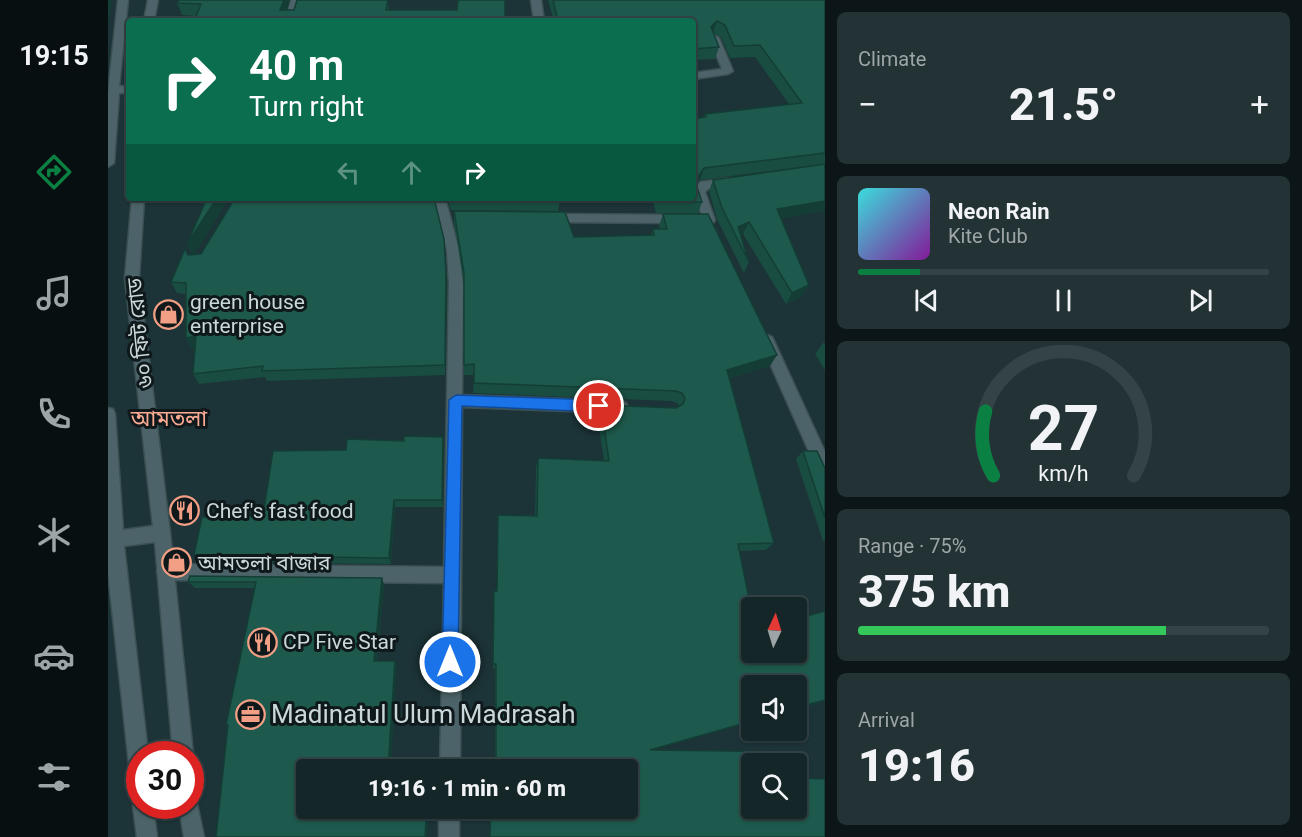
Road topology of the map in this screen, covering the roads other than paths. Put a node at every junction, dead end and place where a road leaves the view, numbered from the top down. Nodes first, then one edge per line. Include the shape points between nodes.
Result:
1 (123, 0) edge
2 (153, 0) edge
3 (296, 0) edge
4 (536, 0) edge
5 (150, 18) edge
6 (291, 18) edge
7 (539, 18) edge
8 (714, 38) edge
9 (126, 45) edge
10 (117, 46) junction
11 (696, 76) edge
12 (111, 89) edge
13 (126, 90) edge
14 (108, 163) edge
15 (748, 179) edge
16 (138, 201) edge
17 (441, 201) edge
18 (537, 218) edge
19 (761, 328) edge
20 (456, 400) junction
21 (635, 407) edge
22 (108, 414) edge
23 (825, 470) edge
24 (162, 532) junction
25 (115, 539) junction
26 (112, 572) edge
27 (166, 572) junction
28 (450, 575) junction
29 (136, 741) edge
30 (182, 741) edge
31 (450, 759) edge
32 (145, 819) edge
33 (191, 819) edge
34 (449, 819) edge
35 (147, 837) edge
36 (194, 837) edge
37 (449, 837) edge

1 - 10 street
2 - 5 street
3 - 6 street
4 - 7 street
8 - 11 street via 728,71
9 - 10 street
10 - 12 street
12 - 13 street
12 - 14 street
15 - 18 street via 704,185 699,192 711,225
16 - 24 street, ৬০ ফিট রোড via 132,278
17 - 20 street via 450,216 456,284
19 - 23 street
20 - 21 street
20 - 28 street
22 - 25 street
24 - 25 street
24 - 27 street, ৬০ ফিট রোড
25 - 26 street
26 - 29 street
27 - 28 street
27 - 30 street, ৬০ ফিট রোড
28 - 31 street
32 - 35 street
33 - 36 street
34 - 37 street

